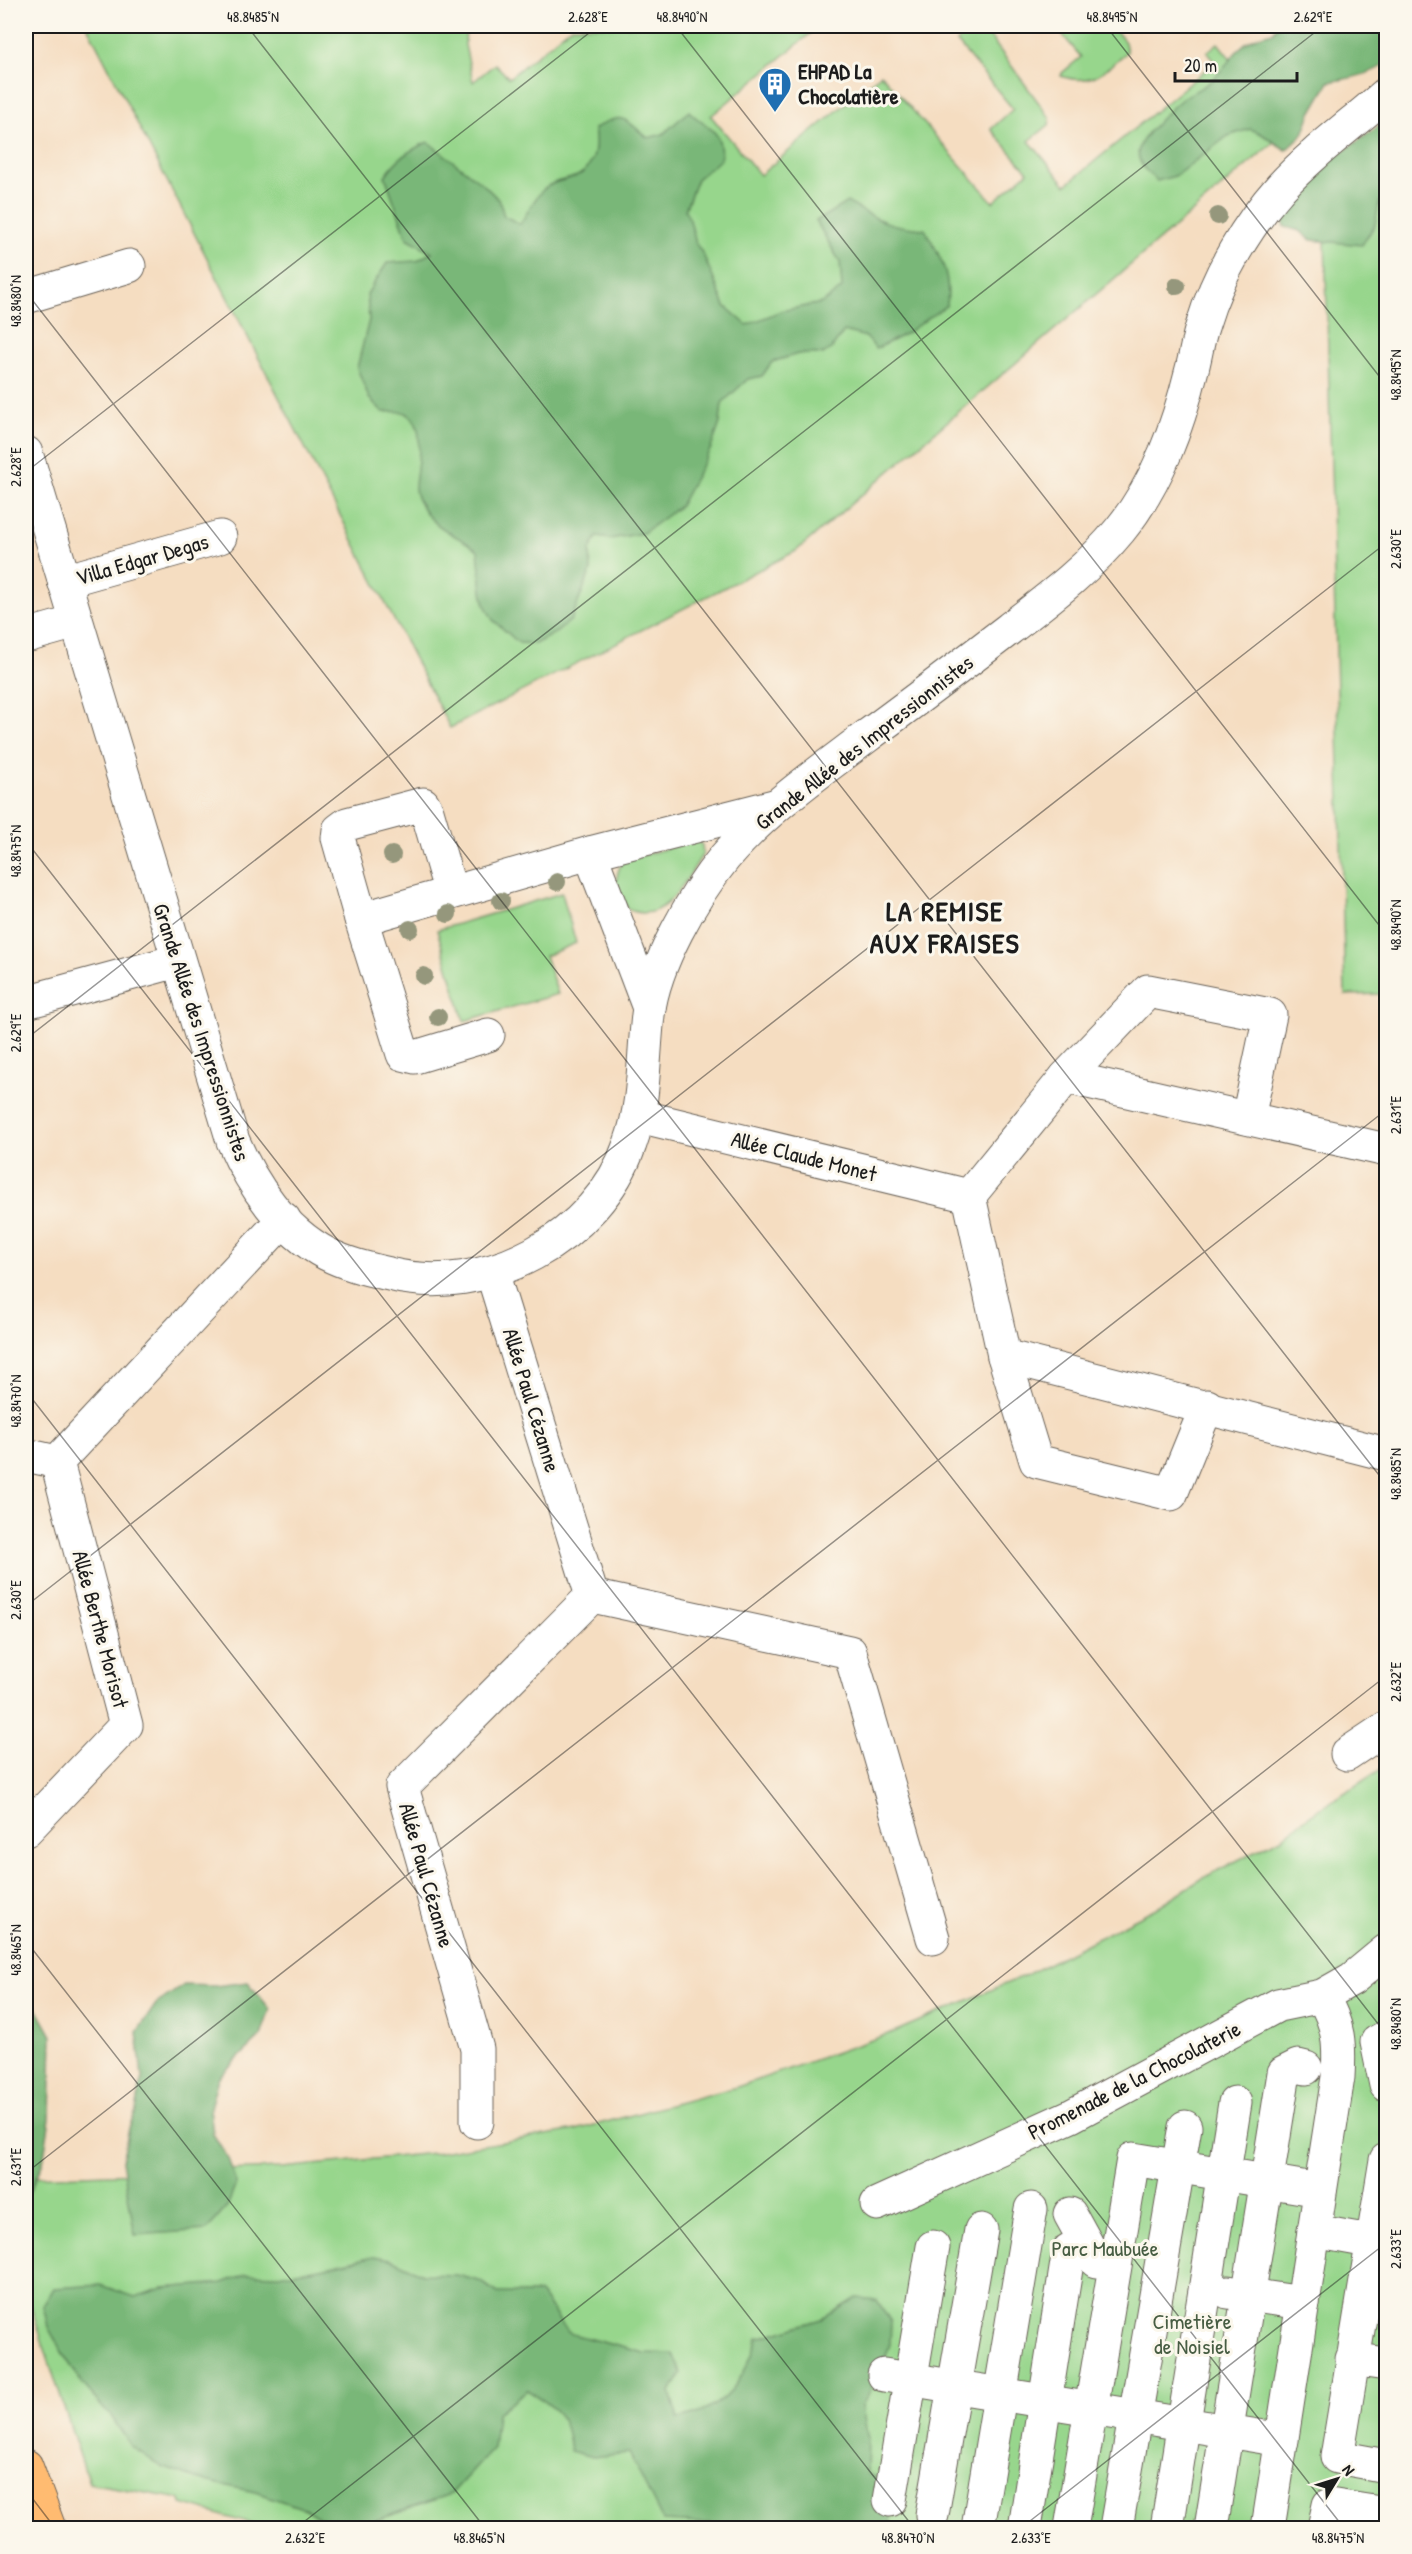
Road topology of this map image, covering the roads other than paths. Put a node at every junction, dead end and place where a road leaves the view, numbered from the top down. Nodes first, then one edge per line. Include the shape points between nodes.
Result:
1 (1386, 94) edge
2 (129, 266) dead end
3 (26, 297) edge
4 (26, 453) edge
5 (220, 537) dead end
6 (64, 581) junction
7 (76, 622) junction
8 (26, 636) edge
9 (774, 806) junction
10 (590, 853) junction
11 (451, 893) junction
12 (361, 919) junction
13 (177, 960) junction
14 (26, 1002) edge
15 (649, 1008) junction
16 (488, 1035) dead end
17 (1066, 1077) junction
18 (639, 1116) junction
19 (1248, 1118) junction
20 (1386, 1150) edge
21 (969, 1196) junction
22 (284, 1219) junction
23 (492, 1272) junction
24 (1004, 1356) junction
25 (1207, 1407) junction
26 (1386, 1454) edge
27 (26, 1455) edge
28 (57, 1462) junction
29 (592, 1596) junction
30 (1386, 1728) edge
31 (1347, 1754) dead end
32 (26, 1830) edge
33 (933, 1938) dead end
34 (1386, 1951) edge
35 (1322, 1996) junction
36 (1386, 2037) edge
37 (1306, 2068) dead end
38 (1338, 2077) junction
39 (1386, 2085) edge
40 (1235, 2103) dead end
41 (477, 2122) dead end
42 (1185, 2127) dead end
43 (1386, 2160) edge
44 (1178, 2166) junction
45 (1223, 2173) junction
46 (1267, 2181) junction
47 (1320, 2190) junction
48 (877, 2204) dead end
49 (1031, 2209) dead end
50 (981, 2230) dead end
51 (1314, 2231) junction
52 (1379, 2242) edge
53 (933, 2247) dead end
54 (1114, 2274) junction
55 (1159, 2281) junction
56 (1205, 2288) junction
57 (1249, 2295) junction
58 (1303, 2303) junction
59 (1352, 2359) junction
60 (1386, 2364) edge
61 (897, 2377) junction
62 (954, 2386) junction
63 (1000, 2394) junction
64 (1045, 2402) junction
65 (1091, 2409) junction
66 (1136, 2416) junction
67 (1183, 2424) junction
68 (1227, 2431) junction
69 (1282, 2440) junction
70 (26, 2466) edge
71 (1386, 2466) edge
72 (890, 2500) dead end
73 (1386, 2514) edge
74 (932, 2515) dead end
75 (49, 2529) edge
76 (978, 2529) edge
77 (1025, 2529) edge
78 (1071, 2529) edge
79 (1116, 2529) edge
80 (1167, 2529) edge
81 (1212, 2529) edge
82 (1268, 2529) edge
83 (1324, 2529) edge

1 - 9 street, Grande Allée des Impressionnistes via 1284,183 1233,254 1203,322 1167,451 1123,526 1071,582
2 - 3 street
4 - 6 street, Grande Allée des Impressionnistes
5 - 6 street, Villa Edgar Degas
6 - 7 street, Grande Allée des Impressionnistes
7 - 8 street
7 - 13 street, Grande Allée des Impressionnistes
9 - 10 street
9 - 15 street, Grande Allée des Impressionnistes via 724,858 689,907 664,961
10 - 11 street
10 - 15 street
11 - 12 street
11 - 12 street via 423,804 369,817 347,824 339,830 338,838
12 - 16 street via 403,1054 415,1057
13 - 14 street
13 - 22 street, Grande Allée des Impressionnistes via 233,1141 260,1191
15 - 18 street, Grande Allée des Impressionnistes
17 - 19 street
17 - 19 street via 1148,991 1270,1015
17 - 21 street
18 - 21 street, Allée Claude Monet
18 - 23 street, Grande Allée des Impressionnistes via 629,1149 611,1182 579,1222 526,1259
19 - 20 street
21 - 24 street
22 - 23 street, Grande Allée des Impressionnistes via 327,1254 370,1270 403,1278 447,1280
22 - 28 street
23 - 29 street, Allée Paul Cézanne
24 - 25 street
24 - 25 street via 1036,1461 1171,1494
25 - 26 street
27 - 28 street
28 - 32 street, Allée Berthe Morisot via 126,1725
29 - 33 street via 850,1652
29 - 41 street, Allée Paul Cézanne via 402,1787 477,2049
30 - 31 street
34 - 35 street, Promenade de la Chocolaterie via 1352,1979
35 - 38 street via 1333,2015 1338,2036
35 - 48 street, Promenade de la Chocolaterie via 1278,2005 1071,2116
36 - 39 street via 1377,2042
37 - 46 street via 1298,2066 1284,2073
38 - 39 street
38 - 47 street
40 - 45 street
42 - 44 street
43 - 52 street
44 - 45 street
44 - 54 street via 1133,2159
44 - 55 street
45 - 46 street
45 - 56 street
46 - 47 street
46 - 57 street
47 - 51 street
49 - 63 street
50 - 62 street
51 - 52 street
51 - 58 street
52 - 59 street
53 - 61 street
54 - 55 street
54 - 64 street via 1101,2269 1078,2228 1069,2250
54 - 65 street
55 - 56 street
55 - 66 street
56 - 57 street
56 - 67 street
57 - 58 street
57 - 68 street
58 - 69 street
59 - 60 street
59 - 71 street via 1337,2457
61 - 62 street
61 - 72 street
62 - 63 street
62 - 74 street
63 - 64 street
63 - 76 street
64 - 65 street
64 - 77 street
65 - 66 street
65 - 78 street
66 - 67 street
66 - 79 street
67 - 68 street
67 - 80 street
68 - 69 street
68 - 81 street
69 - 82 street
70 - 75 highway
73 - 83 street via 1329,2505

